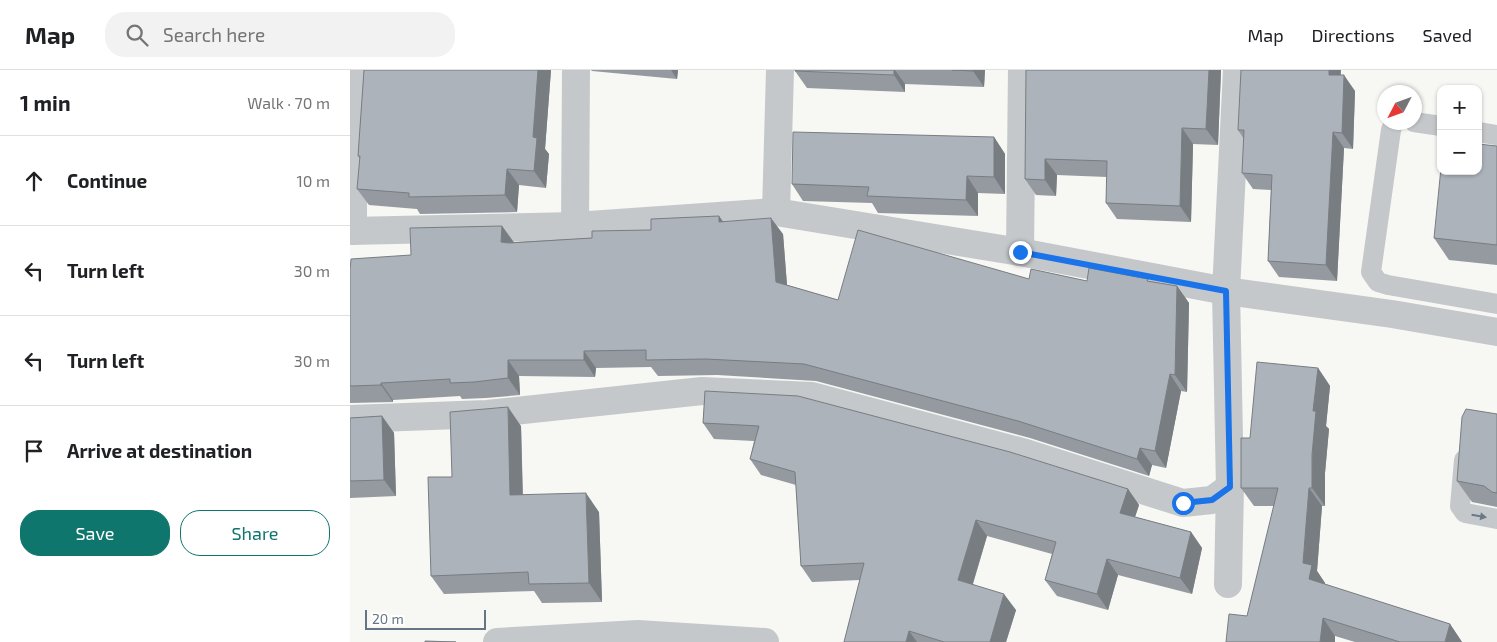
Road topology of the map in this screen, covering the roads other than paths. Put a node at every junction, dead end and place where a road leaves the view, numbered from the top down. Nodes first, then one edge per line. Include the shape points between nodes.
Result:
1 (352, 70) edge
2 (576, 70) edge
3 (780, 70) edge
4 (1022, 70) edge
5 (1237, 70) edge
6 (1422, 123) edge
7 (1437, 125) edge
8 (1391, 130) edge
9 (1482, 133) edge
10 (1497, 135) edge
11 (776, 212) junction
12 (574, 226) junction
13 (351, 231) edge
14 (1020, 252) junction
15 (1226, 291) junction
16 (1497, 304) edge
17 (1497, 332) edge
18 (350, 418) edge
19 (1466, 441) edge
20 (1230, 487) junction
21 (1497, 519) edge
22 (1228, 584) dead end
23 (638, 638) edge
24 (497, 642) edge
25 (766, 642) edge

1 - 13 street
2 - 12 street
3 - 11 street
4 - 14 street
5 - 15 street
6 - 7 lane
8 - 16 lane via 1371,272 1378,282 1388,285
9 - 10 lane
11 - 12 street
11 - 14 street
12 - 13 street
14 - 15 street
15 - 17 street
15 - 20 street
18 - 20 street via 488,414 702,390 812,396 1026,453 1183,503 1212,500
19 -> 21 lane via 1461,509 1465,513
20 - 22 street
23 - 24 street
23 - 25 street

